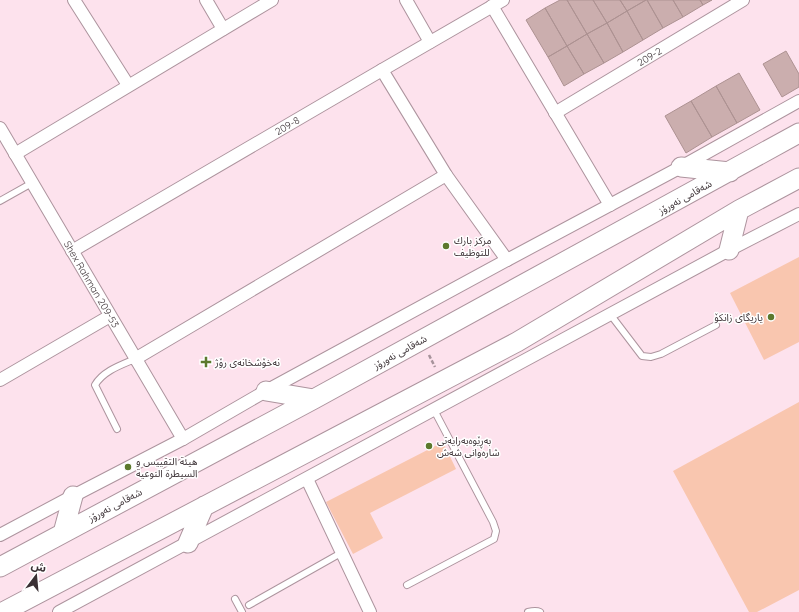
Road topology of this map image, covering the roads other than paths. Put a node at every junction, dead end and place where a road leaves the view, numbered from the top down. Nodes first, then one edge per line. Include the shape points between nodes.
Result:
1 (74, 0) edge
2 (206, 0) edge
3 (272, 0) edge
4 (406, 0) edge
5 (503, 0) edge
6 (743, 0) edge
7 (492, 6) junction
8 (223, 29) junction
9 (430, 42) junction
10 (382, 70) junction
11 (128, 85) junction
12 (799, 101) edge
13 (555, 113) junction
14 (0, 128) edge
15 (799, 133) edge
16 (15, 154) junction
17 (681, 166) junction
18 (730, 172) junction
19 (446, 175) junction
20 (799, 178) edge
21 (32, 183) junction
22 (0, 201) edge
23 (610, 205) junction
24 (739, 210) junction
25 (799, 214) edge
26 (729, 250) junction
27 (72, 252) junction
28 (507, 260) junction
29 (610, 314) junction
30 (110, 316) junction
31 (716, 325) dead end
32 (136, 358) junction
33 (0, 380) edge
34 (266, 391) junction
35 (314, 399) junction
36 (434, 410) junction
37 (117, 429) dead end
38 (183, 439) junction
39 (307, 479) junction
40 (73, 496) junction
41 (204, 506) junction
42 (63, 533) junction
43 (0, 535) edge
44 (188, 542) junction
45 (341, 553) junction
46 (0, 567) edge
47 (407, 585) dead end
48 (235, 599) dead end
49 (249, 605) dead end
50 (3, 612) edge
51 (59, 612) edge
52 (242, 612) edge
53 (370, 612) edge
54 (528, 612) edge
55 (540, 612) edge

1 - 11 street
2 - 8 street
3 - 8 street
4 - 9 street
5 - 7 street, 209-8
6 - 13 street, 209-2
7 - 9 street, 209-8
7 - 13 street
8 - 11 street
9 - 10 street, 209-8
10 - 19 street
10 - 27 street, 209-8
11 - 16 street
12 - 17 street
13 - 23 street
14 - 16 street, Shex Rahman 209-53
15 - 18 main road, شەقامی نەورۆز
16 - 21 street, Shex Rahman 209-53
17 - 18 main road
17 - 23 street
18 - 35 main road, شەقامی نەورۆز
19 - 28 street
19 - 32 street
20 - 24 main road
21 - 22 lane
21 - 27 street, Shex Rahman 209-53
23 - 28 street
24 - 26 main road
24 - 41 main road via 517,342
25 - 26 street
26 - 29 street
27 - 30 street, Shex Rahman 209-53
28 - 34 street
29 - 31 lane via 642,356 652,357 661,354
29 - 36 street
30 - 32 street, Shex Rahman 209-53
30 - 33 street
32 - 37 lane via 106,373 95,385
32 - 38 street, Shex Rahman 209-53
34 - 35 main road
34 - 38 street
35 - 42 main road, شەقامی نەورۆز
36 - 39 street
36 - 47 lane via 496,531 494,539
38 - 40 street
39 - 44 street
39 - 45 street
40 - 42 main road
40 - 43 street
41 - 44 main road
41 - 50 main road
42 - 46 main road, شەقامی نەورۆز
44 - 51 street
45 - 49 lane
45 - 53 street
48 - 52 lane
54 - 55 lane

